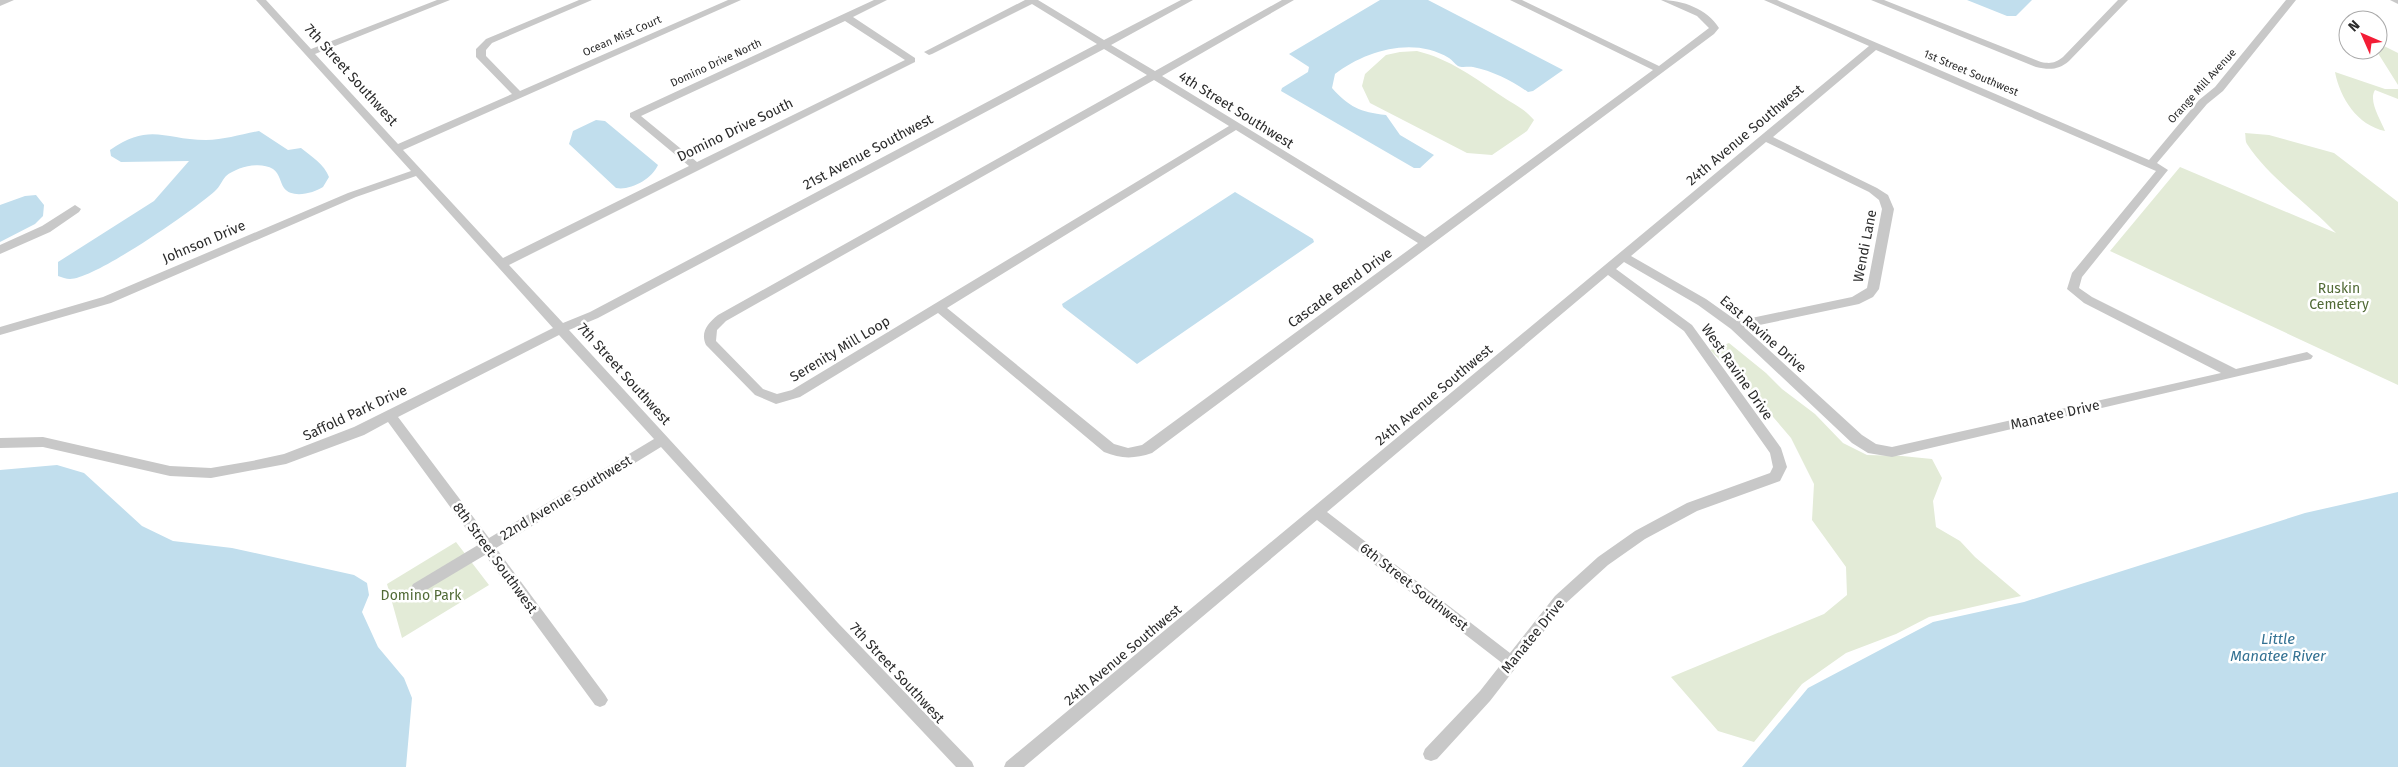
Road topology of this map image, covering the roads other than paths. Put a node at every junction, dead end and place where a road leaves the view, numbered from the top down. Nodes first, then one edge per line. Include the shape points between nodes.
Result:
1 (8, 0) edge
2 (261, 0) edge
3 (445, 0) edge
4 (587, 0) edge
5 (736, 0) edge
6 (882, 0) edge
7 (1032, 0) edge
8 (1188, 0) edge
9 (1290, 0) edge
10 (1515, 0) edge
11 (1666, 0) edge
12 (1769, 0) edge
13 (1876, 0) edge
14 (2123, 0) edge
15 (2290, 0) edge
16 (0, 3) edge
17 (846, 17) junction
18 (1103, 45) junction
19 (1875, 46) junction
20 (311, 52) junction
21 (929, 52) dead end
22 (1660, 70) junction
23 (1154, 76) junction
24 (519, 95) junction
25 (1236, 126) junction
26 (1766, 138) junction
27 (398, 148) junction
28 (2151, 164) junction
29 (696, 166) junction
30 (418, 172) junction
31 (75, 209) dead end
32 (1426, 243) junction
33 (0, 250) edge
34 (1623, 257) junction
35 (503, 263) junction
36 (1608, 269) junction
37 (938, 307) junction
38 (1735, 326) junction
39 (562, 328) junction
40 (0, 331) edge
41 (2307, 356) dead end
42 (2235, 374) junction
43 (390, 415) junction
44 (664, 440) junction
45 (0, 443) edge
46 (1873, 449) joint
47 (1780, 467) joint
48 (1317, 512) junction
49 (486, 546) junction
50 (418, 588) dead end
51 (1511, 662) junction
52 (600, 700) dead end
53 (1431, 754) dead end
54 (966, 767) edge
55 (1012, 767) edge

1 - 16 street
2 - 20 street, 7th Street Southwest
3 - 20 street
4 - 24 street via 489,41 481,49 481,57
5 - 24 street, Ocean Mist Court
6 - 17 street, Domino Drive North
7 - 18 street, 4th Street Southwest
7 - 21 street
8 - 18 street, 21st Avenue Southwest
9 - 23 street
10 - 22 street
11 - 22 street, Cascade Bend Drive via 1704,17 1714,28
12 - 19 street, 1st Street Southwest
13 - 14 street via 2021,60 2050,67 2066,59
15 - 28 street, Orange Mill Avenue via 2219,89
17 - 29 street, Domino Drive North via 634,115
17 - 29 street, Domino Drive South via 912,60
18 - 23 street, 4th Street Southwest
18 - 39 street, 21st Avenue Southwest via 594,315
19 - 26 street, 24th Avenue Southwest
19 - 28 street, 1st Street Southwest
20 - 27 street, 7th Street Southwest
22 - 32 street, Cascade Bend Drive
23 - 25 street, 4th Street Southwest
23 - 37 street, Serenity Mill Loop via 722,318 708,333 710,342 759,392 776,399 796,394
24 - 27 street, Ocean Mist Court
25 - 32 street, 4th Street Southwest
25 - 37 street, Serenity Mill Loop
26 - 34 street, 24th Avenue Southwest
26 - 38 street, Wendi Lane via 1872,190 1884,198 1888,209 1873,288 1869,294 1855,301
27 - 30 street, 7th Street Southwest
28 - 42 street, 1st Street Southwest via 2163,170 2076,276 2073,289 2088,300
29 - 35 street, Domino Drive South
30 - 35 street, 7th Street Southwest
30 - 40 street, Johnson Drive via 352,195 107,300
31 - 33 street via 46,229
32 - 37 street, Cascade Bend Drive via 1147,449 1128,454 1110,448
34 - 36 street, 24th Avenue Southwest
34 - 38 street, East Ravine Drive via 1702,302
35 - 39 street, 7th Street Southwest
36 - 47 street, West Ravine Drive via 1688,328 1776,452
36 - 48 street, 24th Avenue Southwest
38 - 46 street, East Ravine Drive via 1857,439
39 - 43 street, Saffold Park Drive
39 - 44 street, 7th Street Southwest
41 - 42 street, Manatee Drive
42 - 46 street, Manatee Drive via 1892,452
43 - 45 street, Saffold Park Drive via 329,444 286,459 211,473 170,471 44,442
43 - 49 street, 8th Street Southwest
44 - 49 street, 22nd Avenue Southwest
44 - 54 street, 7th Street Southwest via 833,627
47 - 51 street, Manatee Drive via 1775,477 1692,507 1640,535 1560,600
48 - 51 street, 6th Street Southwest
48 - 55 street, 24th Avenue Southwest
49 - 50 street, 22nd Avenue Southwest
49 - 52 street, 8th Street Southwest
51 - 53 street, Manatee Drive via 1485,696

